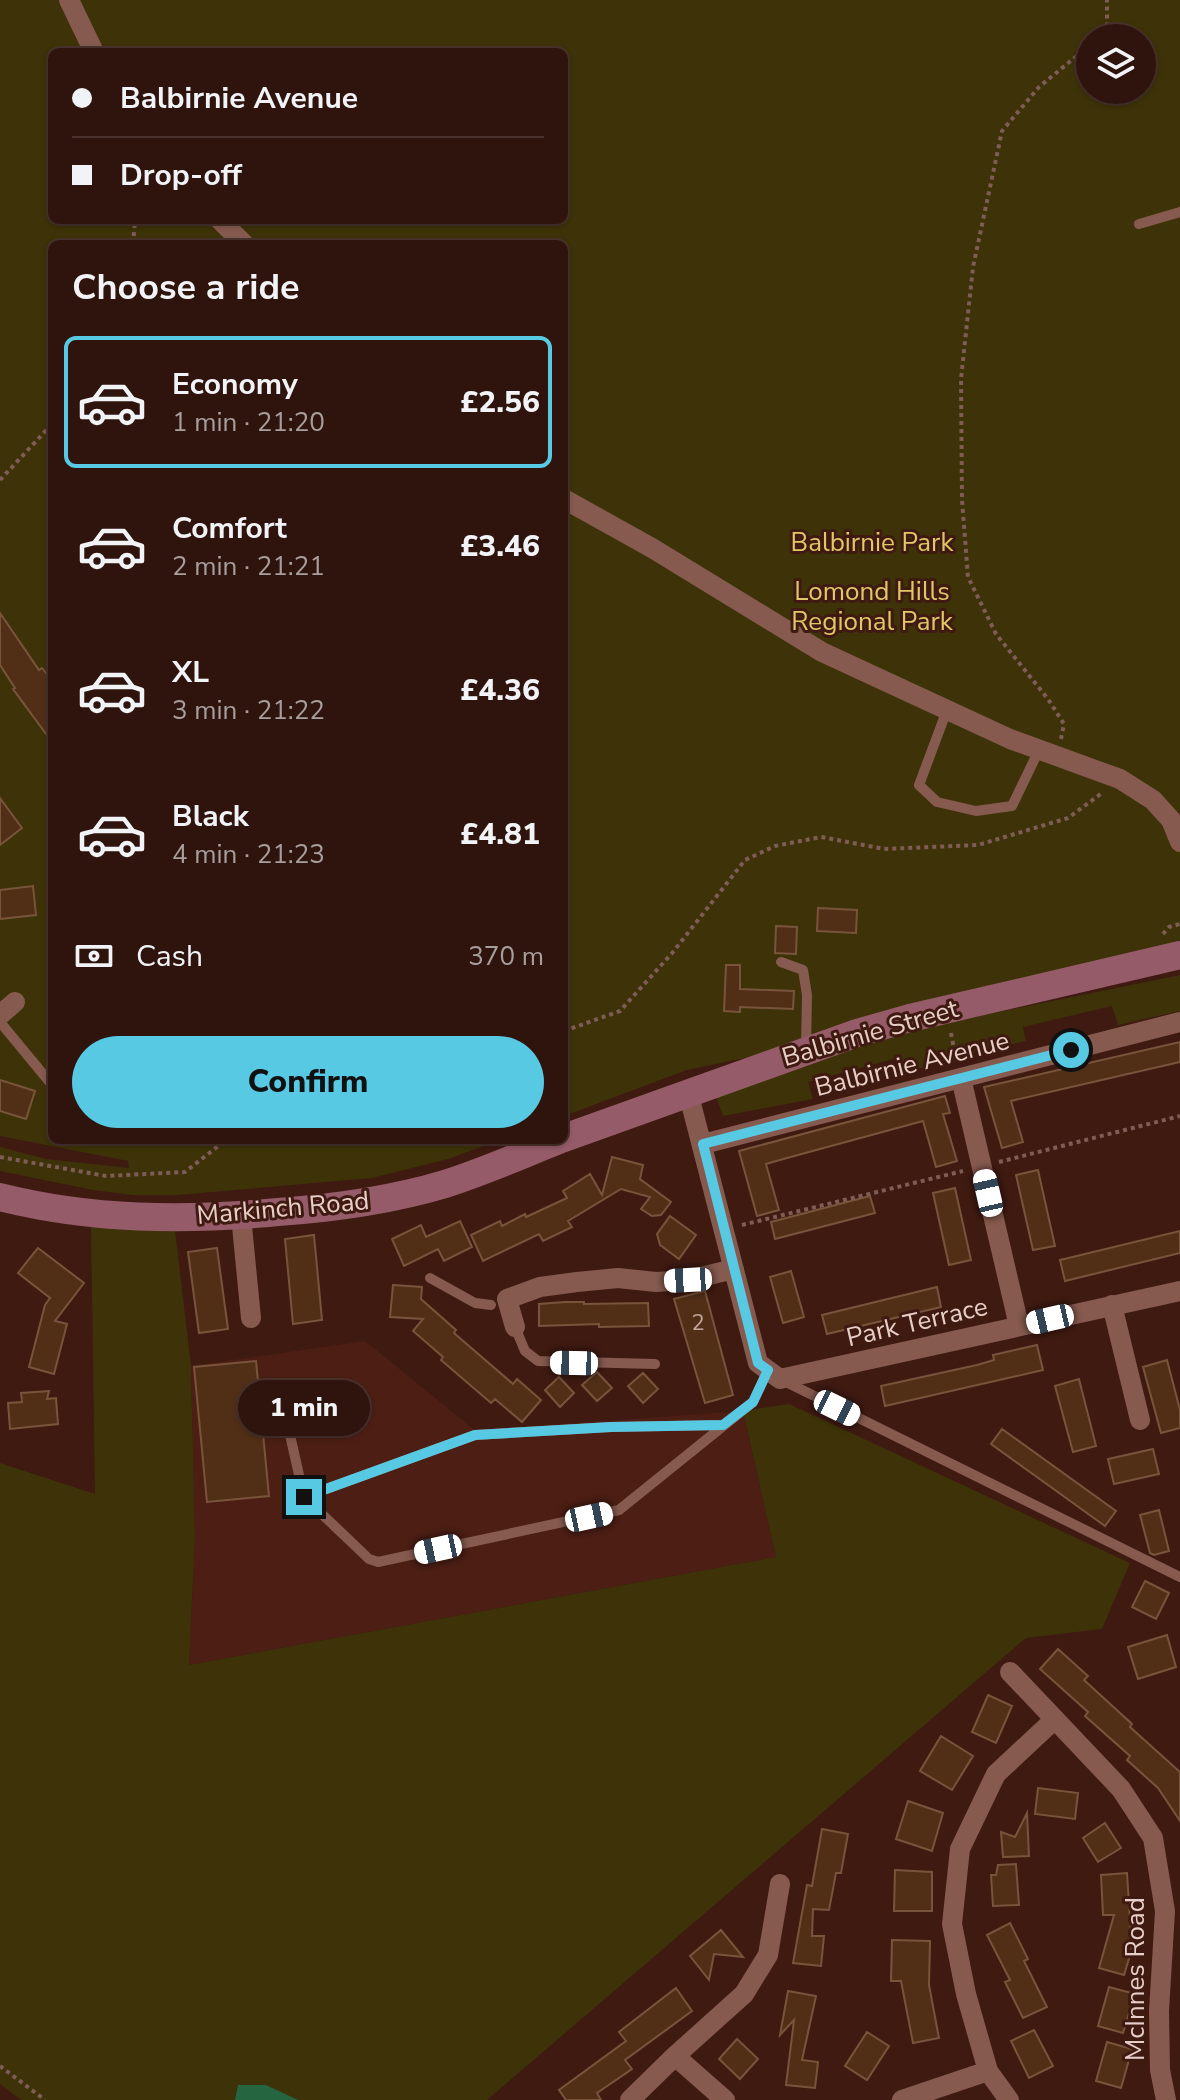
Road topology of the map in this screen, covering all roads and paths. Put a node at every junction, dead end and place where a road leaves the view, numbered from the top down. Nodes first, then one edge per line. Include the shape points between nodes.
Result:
1 (69, 0) edge
2 (1107, 0) edge
3 (1107, 24) edge
4 (92, 48) edge
5 (1076, 57) edge
6 (1180, 212) edge
7 (224, 224) edge
8 (1139, 224) dead end
9 (240, 240) edge
10 (48, 428) edge
11 (0, 480) edge
12 (568, 501) edge
13 (947, 710) junction
14 (1048, 753) junction
15 (1120, 779) junction
16 (1175, 815) edge
17 (1180, 842) edge
18 (1180, 955) edge
19 (781, 962) dead end
20 (954, 1008) junction
21 (0, 1022) edge
22 (1180, 1022) edge
23 (568, 1030) edge
24 (806, 1050) junction
25 (961, 1078) junction
26 (48, 1080) edge
27 (688, 1092) junction
28 (1180, 1116) edge
29 (568, 1137) edge
30 (221, 1144) edge
31 (549, 1144) edge
32 (703, 1144) junction
33 (0, 1157) edge
34 (981, 1166) junction
35 (0, 1197) edge
36 (241, 1216) junction
37 (725, 1230) junction
38 (734, 1269) junction
39 (430, 1278) dead end
40 (1180, 1291) edge
41 (499, 1302) junction
42 (1112, 1305) junction
43 (251, 1318) dead end
44 (1019, 1326) junction
45 (515, 1327) joint
46 (655, 1364) dead end
47 (774, 1375) junction
48 (281, 1395) dead end
49 (1140, 1420) dead end
50 (723, 1425) junction
51 (304, 1497) junction
52 (1180, 1577) edge
53 (1010, 1672) dead end
54 (1055, 1719) junction
55 (780, 1884) dead end
56 (675, 2056) junction
57 (0, 2066) edge
58 (988, 2071) junction
59 (45, 2100) edge
60 (630, 2100) edge
61 (725, 2100) edge
62 (902, 2100) edge
63 (1009, 2100) edge
64 (1166, 2100) edge

1 - 4 street
2 - 3 path
5 - 14 path via 1039,87 1002,131 973,267 961,379 968,577 996,634 1064,724
6 - 8 lane
7 - 9 street
10 - 11 path
12 - 13 street via 822,652
13 - 14 street
13 - 14 lane via 919,785 937,802 976,811 1012,806
14 - 15 street
15 - 16 street
15 - 23 path via 1068,818 978,845 884,849 821,837 775,846 745,860 620,1011
16 - 17 street
18 - 20 main road, Balbirnie Street
19 - 24 lane via 803,970
20 - 24 main road, Balbirnie Street
20 - 25 path via 959,1030 951,1034
21 - 26 lane
22 - 25 street, Balbirnie Avenue
24 - 27 main road, Balbirnie Street
25 - 32 street, Balbirnie Avenue
25 - 34 street
27 - 29 main road, Balbirnie Street
27 - 32 street
28 - 34 path
30 - 33 path via 185,1172 106,1176
31 - 36 main road, Markinch Road via 410,1193 362,1204
32 - 37 street
34 - 37 path
34 - 44 street
35 - 36 main road, Markinch Road via 129,1218
36 - 43 street
37 - 38 street
38 - 41 street via 688,1280 618,1278 540,1287
38 - 47 street via 758,1363
39 - 41 lane via 475,1303
40 - 42 street, Park Terrace
41 - 45 street
42 - 44 street, Park Terrace
42 - 49 street
44 - 47 street, Park Terrace
45 - 46 lane via 525,1351 538,1361
47 - 50 lane via 753,1402
47 - 52 lane
48 - 51 lane
50 - 51 lane via 475,1435
50 - 51 lane via 619,1510 378,1562
53 - 54 street, McInnes Road
54 - 58 street via 996,1774 960,1849 952,1924
54 - 64 street, McInnes Road via 1121,1789 1153,1838 1165,1911 1159,2011
55 - 56 street via 768,1955 744,1994
56 - 60 street
56 - 61 street
57 - 59 path
58 - 62 street
58 - 63 street

